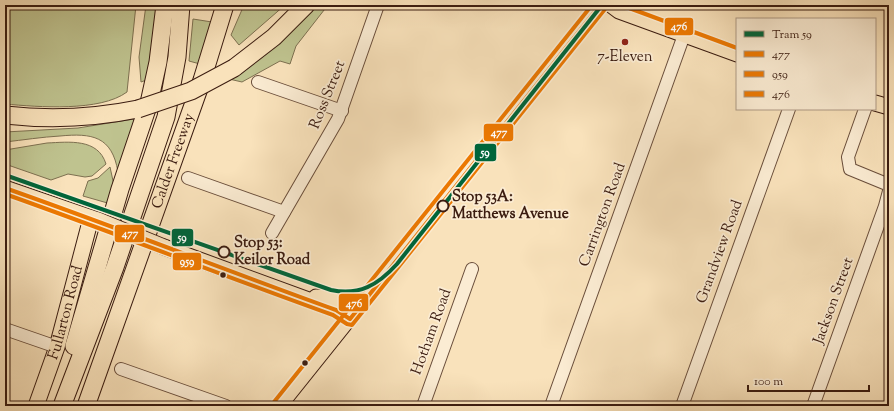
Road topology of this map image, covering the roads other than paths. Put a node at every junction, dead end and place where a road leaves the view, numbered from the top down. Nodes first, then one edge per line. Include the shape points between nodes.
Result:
1 (165, 5) edge
2 (181, 5) edge
3 (225, 5) edge
4 (234, 5) edge
5 (306, 5) edge
6 (378, 5) edge
7 (600, 5) edge
8 (611, 5) edge
9 (684, 35) junction
10 (736, 54) edge
11 (208, 64) junction
12 (258, 82) dead end
13 (876, 103) edge
14 (889, 108) edge
15 (789, 110) edge
16 (865, 110) edge
17 (342, 111) junction
18 (5, 115) edge
19 (49, 118) junction
20 (5, 123) edge
21 (188, 178) dead end
22 (889, 185) edge
23 (5, 188) edge
24 (889, 191) edge
25 (887, 203) edge
26 (284, 212) junction
27 (92, 226) junction
28 (272, 233) dead end
29 (472, 269) dead end
30 (295, 295) junction
31 (368, 296) junction
32 (350, 319) junction
33 (5, 329) edge
34 (57, 347) junction
35 (121, 369) dead end
36 (63, 403) edge
37 (36, 406) edge
38 (86, 406) edge
39 (226, 406) edge
40 (279, 406) edge
41 (422, 406) edge
42 (551, 406) edge
43 (682, 406) edge
44 (813, 406) edge

1 - 36 highway via 159,57 149,103 126,166 67,370
2 - 36 highway, Calder Freeway via 177,58 166,117 115,267
3 - 11 highway, Calder Freeway
4 - 11 highway
5 - 19 highway, bridge via 274,37 234,68 191,90 138,109 92,116
6 - 17 street, Ross Street
7 - 31 main road
8 - 9 main road via 619,11
9 - 10 main road
9 - 42 street, Carrington Road
11 - 38 highway, Calder Freeway
12 - 17 street
13 - 14 main road
15 - 43 street, Grandview Road
16 - 22 street via 848,163 850,169
17 - 26 street, Ross Street
18 - 19 highway
19 - 20 highway
21 - 26 street
23 - 27 main road
24 - 25 street, Jackson Street
25 - 44 street, Jackson Street
26 - 28 street, Ross Street
27 - 30 main road, bridge via 130,234
27 - 34 main road, Fullarton Road
29 - 41 street, Hotham Road
30 - 31 main road via 348,299
30 - 32 main road via 336,310
31 - 32 main road
32 - 40 main road
33 - 34 street
34 - 37 main road, Fullarton Road
35 - 39 street

